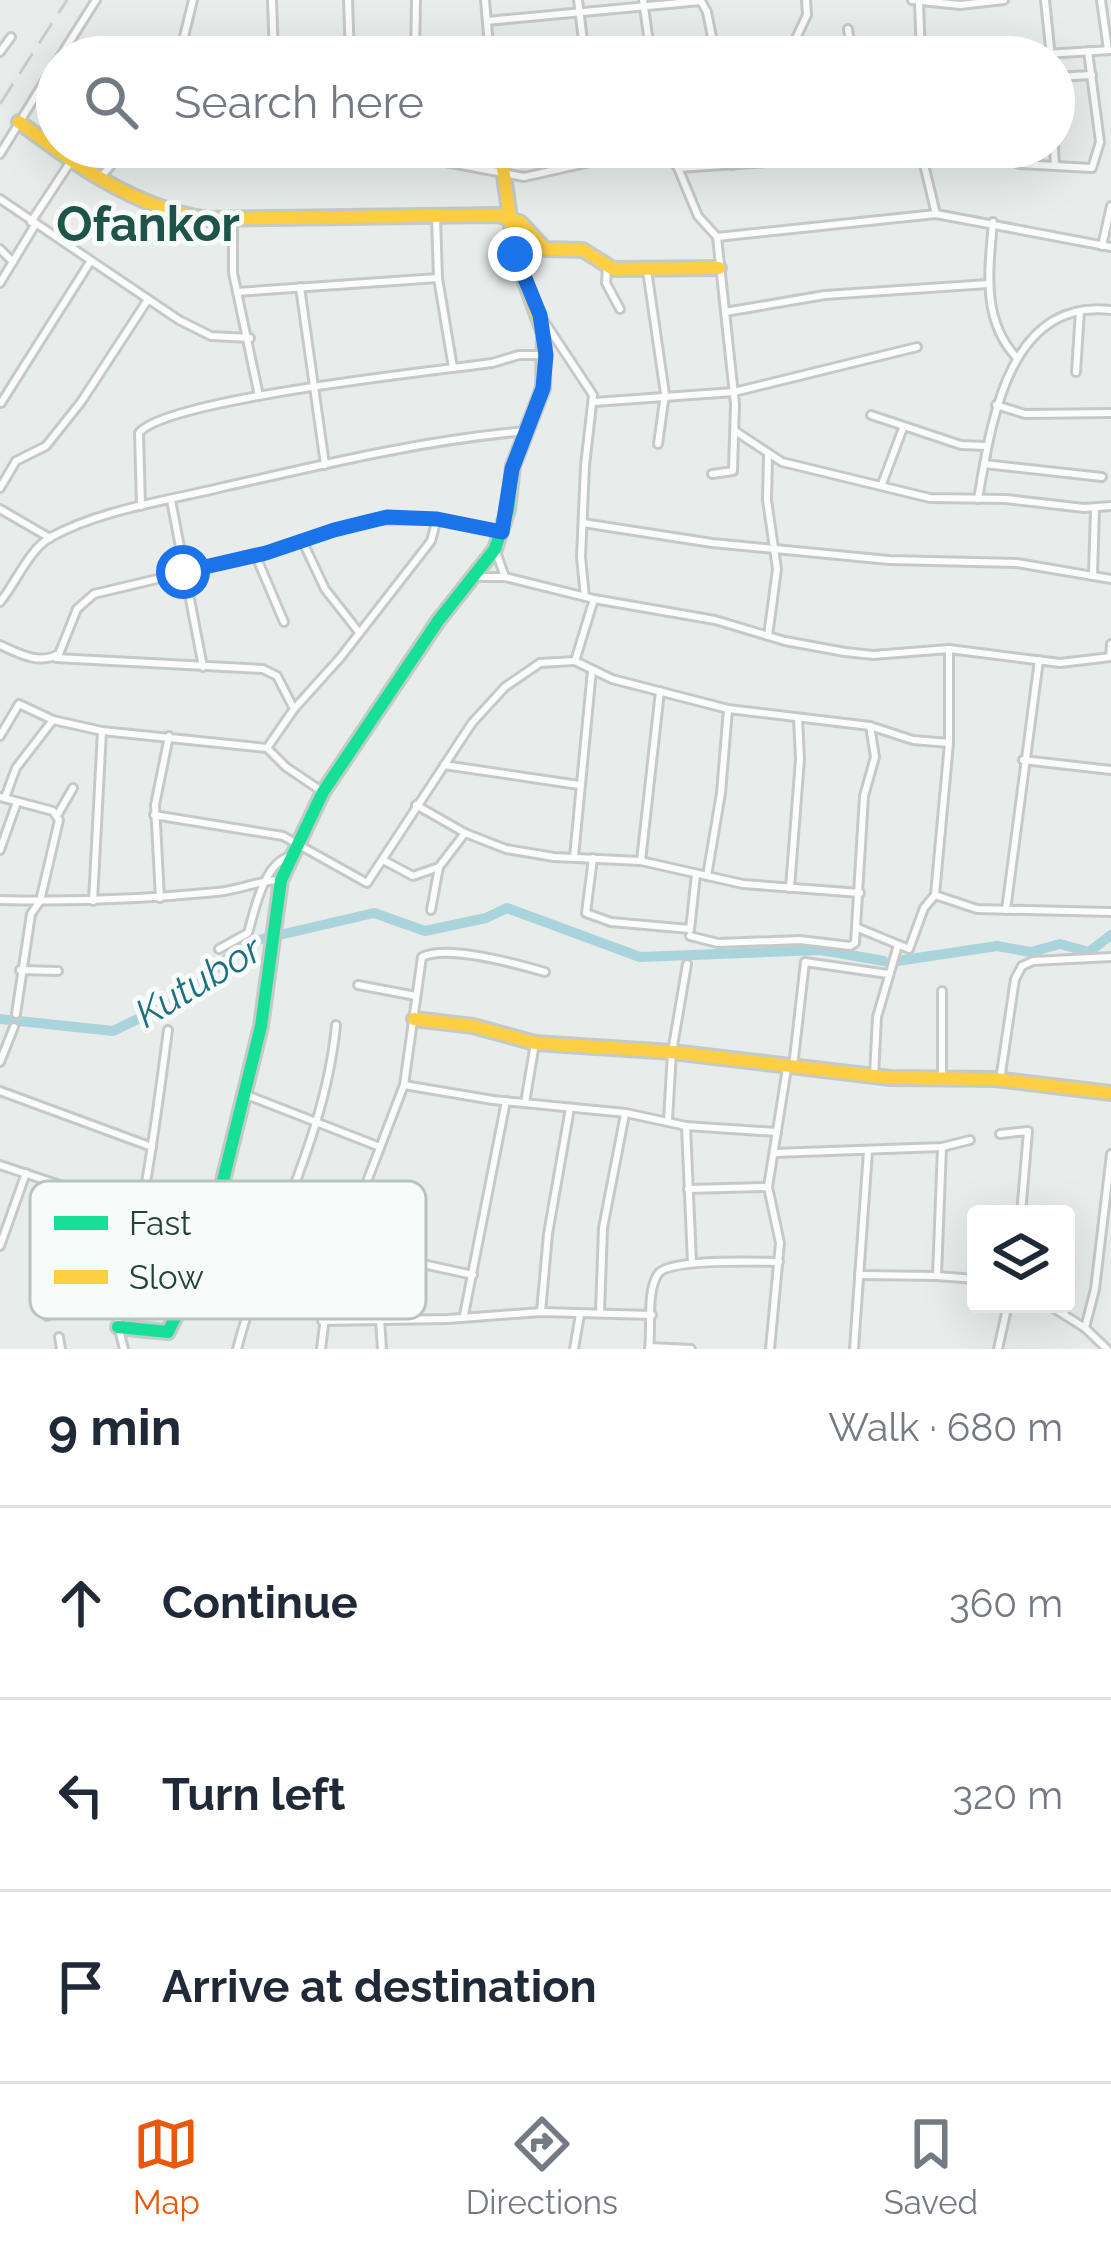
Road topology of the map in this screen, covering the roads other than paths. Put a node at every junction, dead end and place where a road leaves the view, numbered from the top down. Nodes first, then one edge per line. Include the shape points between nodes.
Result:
1 (96, 0) edge
2 (193, 0) edge
3 (272, 0) edge
4 (348, 0) edge
5 (416, 0) edge
6 (485, 0) edge
7 (578, 0) edge
8 (806, 0) edge
9 (1004, 0) edge
10 (1045, 0) edge
11 (1101, 0) edge
12 (915, 2) edge
13 (643, 4) edge
14 (580, 15) junction
15 (487, 21) junction
16 (848, 29) dead end
17 (73, 36) edge
18 (184, 36) edge
19 (273, 36) edge
20 (349, 36) edge
21 (415, 36) edge
22 (488, 36) edge
23 (582, 36) edge
24 (648, 36) edge
25 (712, 36) edge
26 (797, 36) edge
27 (849, 36) edge
28 (919, 36) edge
29 (1049, 36) edge
30 (11, 37) dead end
31 (1109, 50) edge
32 (1088, 51) junction
33 (0, 52) edge
34 (1075, 52) edge
35 (1092, 75) junction
36 (1075, 76) edge
37 (36, 95) edge
38 (19, 122) junction
39 (36, 135) edge
40 (0, 154) edge
41 (65, 168) edge
42 (82, 168) edge
43 (109, 168) edge
44 (481, 168) edge
45 (502, 168) edge
46 (568, 168) edge
47 (678, 168) edge
48 (924, 168) edge
49 (1067, 168) edge
50 (502, 172) junction
51 (99, 179) junction
52 (0, 200) edge
53 (1111, 206) edge
54 (436, 214) junction
55 (936, 214) junction
56 (508, 217) junction
57 (233, 219) junction
58 (993, 222) junction
59 (33, 223) junction
60 (718, 238) junction
61 (1107, 247) edge
62 (0, 249) edge
63 (13, 262) junction
64 (90, 262) junction
65 (607, 268) junction
66 (719, 268) junction
67 (647, 270) junction
68 (438, 278) junction
69 (0, 283) edge
70 (988, 284) junction
71 (300, 287) junction
72 (237, 292) junction
73 (148, 300) junction
74 (620, 309) dead end
75 (1111, 310) edge
76 (1079, 311) junction
77 (725, 312) junction
78 (540, 315) junction
79 (250, 338) junction
80 (917, 347) dead end
81 (546, 355) junction
82 (1017, 358) junction
83 (453, 368) junction
84 (1076, 372) dead end
85 (314, 389) junction
86 (734, 392) junction
87 (665, 394) junction
88 (259, 396) junction
89 (594, 402) junction
90 (1, 403) edge
91 (996, 405) junction
92 (1111, 413) edge
93 (871, 415) dead end
94 (903, 428) junction
95 (527, 430) junction
96 (735, 431) junction
97 (658, 444) dead end
98 (987, 446) junction
99 (768, 454) junction
100 (984, 464) junction
101 (325, 465) junction
102 (0, 467) edge
103 (8, 472) junction
104 (712, 474) dead end
105 (1102, 477) dead end
106 (882, 484) junction
107 (0, 488) edge
108 (978, 499) junction
109 (171, 500) junction
110 (141, 506) junction
111 (1111, 506) edge
112 (0, 508) edge
113 (1095, 508) junction
114 (437, 519) junction
115 (584, 523) junction
116 (502, 532) junction
117 (50, 538) junction
118 (302, 540) junction
119 (777, 548) junction
120 (495, 549) junction
121 (255, 554) junction
122 (183, 572) junction
123 (1094, 576) junction
124 (474, 577) junction
125 (505, 577) junction
126 (1111, 579) edge
127 (590, 598) junction
128 (0, 602) edge
129 (284, 622) dead end
130 (358, 631) junction
131 (768, 636) junction
132 (1111, 644) edge
133 (0, 646) edge
134 (949, 649) junction
135 (54, 657) junction
136 (1110, 657) edge
137 (1039, 660) junction
138 (575, 661) junction
139 (203, 668) junction
140 (592, 670) junction
141 (660, 691) junction
142 (294, 709) junction
143 (728, 709) junction
144 (798, 718) junction
145 (53, 720) junction
146 (870, 726) junction
147 (102, 731) junction
148 (0, 736) edge
149 (169, 736) junction
150 (950, 743) junction
151 (267, 748) junction
152 (1023, 760) junction
153 (444, 764) junction
154 (1111, 770) edge
155 (579, 785) junction
156 (74, 788) dead end
157 (323, 792) junction
158 (2, 797) edge
159 (17, 802) junction
160 (416, 804) junction
161 (58, 814) junction
162 (154, 814) junction
163 (465, 833) junction
164 (294, 849) junction
165 (0, 850) edge
166 (574, 858) junction
167 (593, 858) junction
168 (383, 860) junction
169 (641, 861) junction
170 (439, 867) junction
171 (696, 874) junction
172 (707, 876) junction
173 (274, 880) junction
174 (790, 888) junction
175 (860, 893) junction
176 (935, 895) junction
177 (160, 898) junction
178 (0, 900) edge
179 (40, 901) junction
180 (92, 901) junction
181 (431, 910) dead end
182 (1006, 910) junction
183 (1111, 912) edge
184 (858, 928) junction
185 (690, 935) junction
186 (898, 945) junction
187 (219, 949) dead end
188 (1111, 957) edge
189 (687, 964) dead end
190 (20, 970) junction
191 (58, 971) dead end
192 (545, 972) dead end
193 (888, 974) junction
194 (358, 985) dead end
195 (942, 991) dead end
196 (416, 996) junction
197 (16, 1015) dead end
198 (414, 1019) junction
199 (336, 1025) dead end
200 (14, 1028) dead end
201 (168, 1030) dead end
202 (535, 1043) junction
203 (671, 1052) junction
204 (0, 1062) edge
205 (790, 1068) junction
206 (874, 1076) junction
207 (941, 1078) junction
208 (1000, 1079) junction
209 (404, 1085) junction
210 (0, 1090) edge
211 (1111, 1093) edge
212 (244, 1094) junction
213 (506, 1101) junction
214 (525, 1103) junction
215 (571, 1108) junction
216 (626, 1113) junction
217 (668, 1120) junction
218 (318, 1121) junction
219 (686, 1126) junction
220 (777, 1132) junction
221 (1000, 1134) dead end
222 (970, 1140) dead end
223 (152, 1147) junction
224 (380, 1147) junction
225 (942, 1147) junction
226 (868, 1151) junction
227 (774, 1154) junction
228 (1111, 1154) edge
229 (0, 1165) edge
230 (26, 1173) junction
231 (51, 1181) edge
232 (146, 1181) edge
233 (222, 1181) edge
234 (297, 1181) edge
235 (367, 1181) edge
236 (769, 1187) junction
237 (688, 1189) junction
238 (1022, 1205) edge
239 (0, 1246) edge
240 (779, 1262) junction
241 (692, 1263) junction
242 (426, 1264) edge
243 (473, 1275) junction
244 (860, 1275) junction
245 (937, 1276) junction
246 (967, 1278) edge
247 (542, 1312) junction
248 (600, 1312) junction
249 (1007, 1313) edge
250 (1061, 1313) edge
251 (580, 1314) junction
252 (652, 1315) junction
253 (464, 1317) junction
254 (426, 1318) edge
255 (118, 1319) edge
256 (174, 1319) edge
257 (246, 1319) edge
258 (408, 1319) edge
259 (380, 1320) junction
260 (322, 1321) joint
261 (118, 1327) junction
262 (1085, 1328) junction
263 (58, 1337) dead end
264 (650, 1348) edge
265 (61, 1349) edge
266 (124, 1349) edge
267 (237, 1349) edge
268 (321, 1349) edge
269 (382, 1349) edge
270 (574, 1349) edge
271 (691, 1349) edge
272 (770, 1349) edge
273 (854, 1349) edge
274 (998, 1349) edge
275 (1107, 1349) edge

1 - 17 street
2 - 18 street
3 - 19 street
4 - 20 street
5 - 21 street
6 - 15 street
7 - 14 street
8 - 26 street
9 - 12 street
10 - 29 street
11 - 31 street
12 - 28 street
13 - 14 street
13 - 24 street
13 - 25 street via 701,1
14 - 15 street
14 - 23 street
15 - 22 street
16 - 27 street
30 - 33 street
31 - 32 street
32 - 34 street
32 - 35 street
35 - 36 street
35 - 49 street via 1097,161 1086,171
37 - 38 street
38 - 39 street
38 - 40 street
41 - 59 street
42 - 51 street
43 - 51 street
44 - 50 street
45 - 50 street
46 - 50 street
47 - 60 street via 698,216
48 - 55 street
50 - 56 street
51 - 57 street via 147,207
52 - 59 street
53 - 61 street
54 - 56 street
54 - 57 street
54 - 68 street
55 - 58 street
55 - 60 street
56 - 65 street via 545,249 583,250
56 - 78 street
57 - 72 street
58 - 61 street
58 - 70 street
59 - 63 street
59 - 64 street
60 - 66 street
62 - 63 street
63 - 69 street
64 - 73 street
64 - 90 street
65 - 67 street
65 - 74 street
66 - 67 street
66 - 77 street
67 - 87 street
68 - 71 street
68 - 83 street
70 - 77 street via 825,295
70 - 82 street via 1001,340
71 - 72 street
71 - 85 street
72 - 79 street
73 - 79 street via 211,337
73 - 103 street via 46,446
75 - 76 street
76 - 82 street via 1052,323
76 - 84 street
77 - 86 street
78 - 81 street
78 - 89 street
79 - 88 street
80 - 86 street
81 - 83 street
81 - 95 street
82 - 91 street
83 - 85 street
85 - 88 street
85 - 101 street
86 - 87 street
86 - 96 street
87 - 89 street
87 - 97 street
88 - 110 street via 144,426 137,446
89 - 115 street
91 - 92 street via 1024,414
91 - 98 street
93 - 94 street
94 - 98 street
94 - 106 street
95 - 101 street
95 - 116 street
96 - 99 street
96 - 104 street via 733,471
98 - 100 street
99 - 106 street
99 - 119 street
100 - 105 street
100 - 108 street
101 - 109 street
102 - 103 street
103 - 107 street
106 - 108 street via 930,498
108 - 113 street
109 - 110 street
109 - 122 street
110 - 117 street
111 - 113 street
112 - 117 street
113 - 123 street
114 - 116 street
114 - 118 street via 368,520
114 - 130 street via 431,541
115 - 119 street
115 - 127 street via 581,568
116 - 120 street
117 - 128 street
118 - 121 street
118 - 130 street via 325,589
119 - 123 street via 1017,563
119 - 131 street
120 - 124 street
120 - 125 street
121 - 122 street
121 - 129 street
122 - 135 street via 85,600
122 - 139 street
123 - 126 street
124 - 125 street
124 - 157 street
125 - 127 street
127 - 131 street
127 - 138 street
130 - 142 street
131 - 134 street via 873,656
132 - 136 street
133 - 135 street
134 - 137 street
134 - 150 street
135 - 139 street
136 - 137 street
137 - 152 street
138 - 140 street
138 - 153 street via 540,664 505,686
139 - 142 street via 271,672
140 - 141 street
140 - 155 street
141 - 143 street
141 - 169 street
142 - 151 street
143 - 144 street
143 - 172 street
144 - 146 street
144 - 174 street
145 - 147 street
145 - 148 street via 19,704
145 - 158 street
146 - 150 street
146 - 175 street via 875,757 864,796
147 - 149 street
147 - 180 street
149 - 151 street
149 - 162 street
150 - 176 street
151 - 157 street
152 - 154 street
152 - 182 street
153 - 155 street
153 - 160 street
155 - 166 street
156 - 161 street
157 - 164 street
158 - 159 street
159 - 161 street
159 - 165 street
160 - 163 street
160 - 168 street
161 - 179 street
162 - 164 street via 283,836
162 - 177 street
163 - 166 street via 506,849
163 - 170 street
164 - 168 street via 363,882
164 - 173 street
166 - 167 street
167 - 169 street
167 - 185 street via 586,913
168 - 170 street via 408,875
169 - 171 street
170 - 181 street
171 - 172 street
171 - 185 street
172 - 174 street
173 - 177 street
173 - 187 street via 248,933
173 - 212 street via 271,975
174 - 175 street
175 - 184 street
176 - 182 street
176 - 186 street via 913,947
177 - 180 street
178 - 179 street
179 - 180 street
179 - 190 street
182 - 183 street
184 - 185 street via 850,946 718,943
184 - 186 street
186 - 193 street
188 - 208 street via 1022,966
189 - 203 street
190 - 191 street
190 - 197 street
192 - 196 street via 425,954
193 - 205 street via 805,962
193 - 206 street
194 - 196 street
195 - 207 street
196 - 198 street
198 - 202 street
198 - 209 street
199 - 218 street
200 - 204 street
201 - 223 street
202 - 203 street
202 - 214 street
203 - 205 street
203 - 217 street
205 - 206 street
205 - 220 street
206 - 207 street
207 - 208 street
208 - 211 street
209 - 213 street
209 - 224 street
210 - 223 street
212 - 218 street
212 - 233 street
213 - 214 street
213 - 243 street
214 - 215 street
215 - 216 street
215 - 247 street
216 - 217 street
216 - 248 street via 603,1228
217 - 219 street
218 - 224 street
218 - 234 street
219 - 220 street
219 - 237 street
220 - 227 street
221 - 238 street via 1028,1131
222 - 225 street
223 - 232 street
224 - 235 street
225 - 226 street
225 - 245 street
226 - 227 street
226 - 244 street
227 - 236 street
228 - 262 street
229 - 230 street
230 - 231 street
230 - 239 street
236 - 237 street
236 - 240 street
237 - 241 street
240 - 241 street
240 - 272 street
241 - 252 street via 658,1274
242 - 243 street
243 - 253 street
244 - 245 street
244 - 273 street
245 - 246 street
247 - 251 street
247 - 253 street
248 - 251 street
248 - 252 street
249 - 274 street
250 - 262 street
251 - 270 street
252 - 264 street
253 - 254 street
255 - 261 street
256 - 261 street via 168,1332
257 - 267 street
258 - 259 street
259 - 260 street
259 - 269 street
260 - 268 street
261 - 266 street
262 - 275 street
263 - 265 street
264 - 271 street

